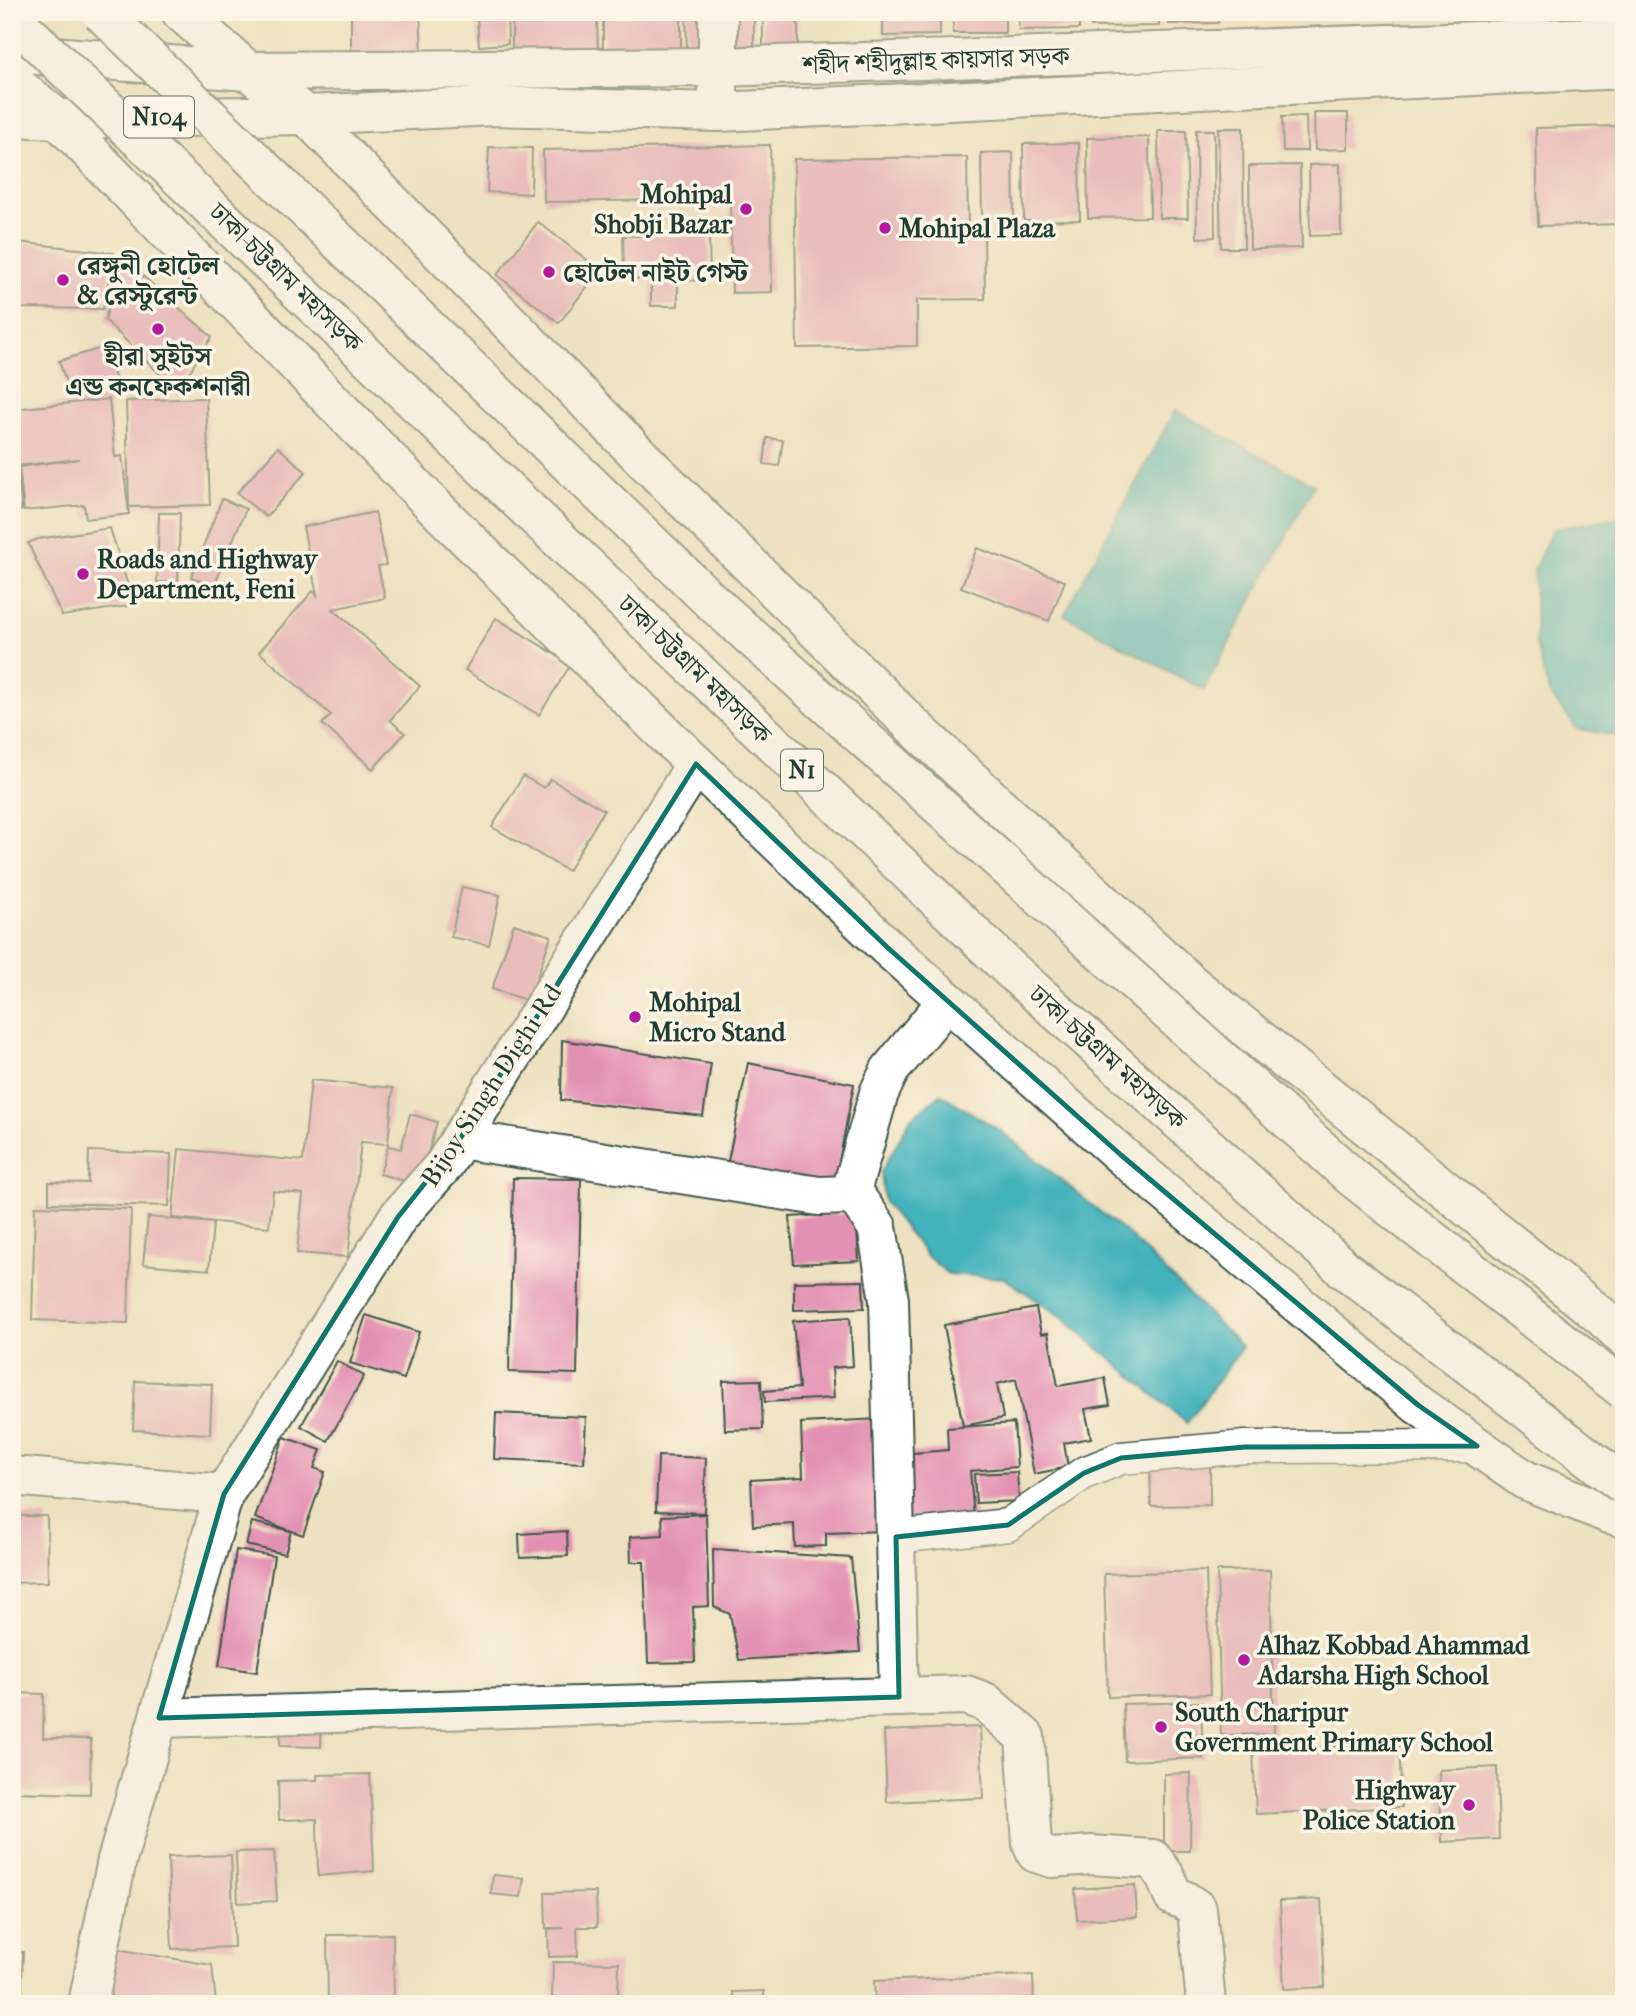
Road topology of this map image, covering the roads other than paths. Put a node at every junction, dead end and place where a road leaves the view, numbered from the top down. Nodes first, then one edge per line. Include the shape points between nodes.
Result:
1 (101, 12) edge
2 (181, 12) edge
3 (718, 12) edge
4 (12, 18) edge
5 (1624, 36) edge
6 (12, 53) edge
7 (718, 67) junction
8 (1624, 69) edge
9 (248, 71) junction
10 (12, 82) edge
11 (718, 112) junction
12 (306, 115) junction
13 (12, 117) edge
14 (58, 119) junction
15 (696, 764) junction
16 (947, 1001) junction
17 (460, 1139) junction
18 (850, 1195) junction
19 (1624, 1337) edge
20 (1624, 1390) edge
21 (1477, 1446) junction
22 (12, 1476) edge
23 (1624, 1485) edge
24 (224, 1494) junction
25 (1624, 1518) edge
26 (896, 1537) junction
27 (899, 1698) junction
28 (159, 1718) junction
29 (88, 2004) edge
30 (1206, 2004) edge

1 - 20 main road, N1, bridge via 710,600 1353,1178
2 - 9 main road
3 - 7 main road
4 - 23 main road, ঢাকা-চট্টগ্রাম মহাসড়ক / N1, bridge via 1021,980 1344,1269
5 - 7 main road, শহীদ শহীদুল্লাহ কায়সার সড়ক / N104
6 - 9 main road, N104
7 - 9 main road, শহীদ শহীদুল্লাহ কায়সার সড়ক / N104
7 - 11 main road
8 - 11 main road, শহীদ শহীদুল্লাহ কায়সার সড়ক / N104
9 - 12 main road
10 - 14 main road
11 - 12 main road, শহীদ শহীদুল্লাহ কায়সার সড়ক / N104 via 495,106
12 - 14 main road, N104
12 - 19 main road via 905,718 1168,963
13 - 14 main road, N104
14 - 15 main road via 439,511
15 - 16 main road
15 - 17 main road, Bijoy Singh Dighi Rd
16 - 18 main road via 890,1070
16 - 21 main road via 1121,1155 1418,1405
17 - 18 main road via 819,1196
17 - 24 main road, Bijoy Singh Dighi Rd via 444,1165 398,1217
18 - 26 main road via 877,1227 889,1300
21 - 25 main road via 1525,1480
21 - 26 street via 1245,1447 1121,1458 1084,1473 1008,1525
22 - 24 main road
24 - 28 main road, Bijoy Singh Dighi Rd
26 - 27 main road
27 - 28 main road
27 - 30 main road via 966,1695 985,1702 1025,1737 1036,1853 1052,1858 1137,1856 1159,1864 1173,1896 1197,1909
28 - 29 main road, Bijoy Singh Dighi Rd via 117,1860

